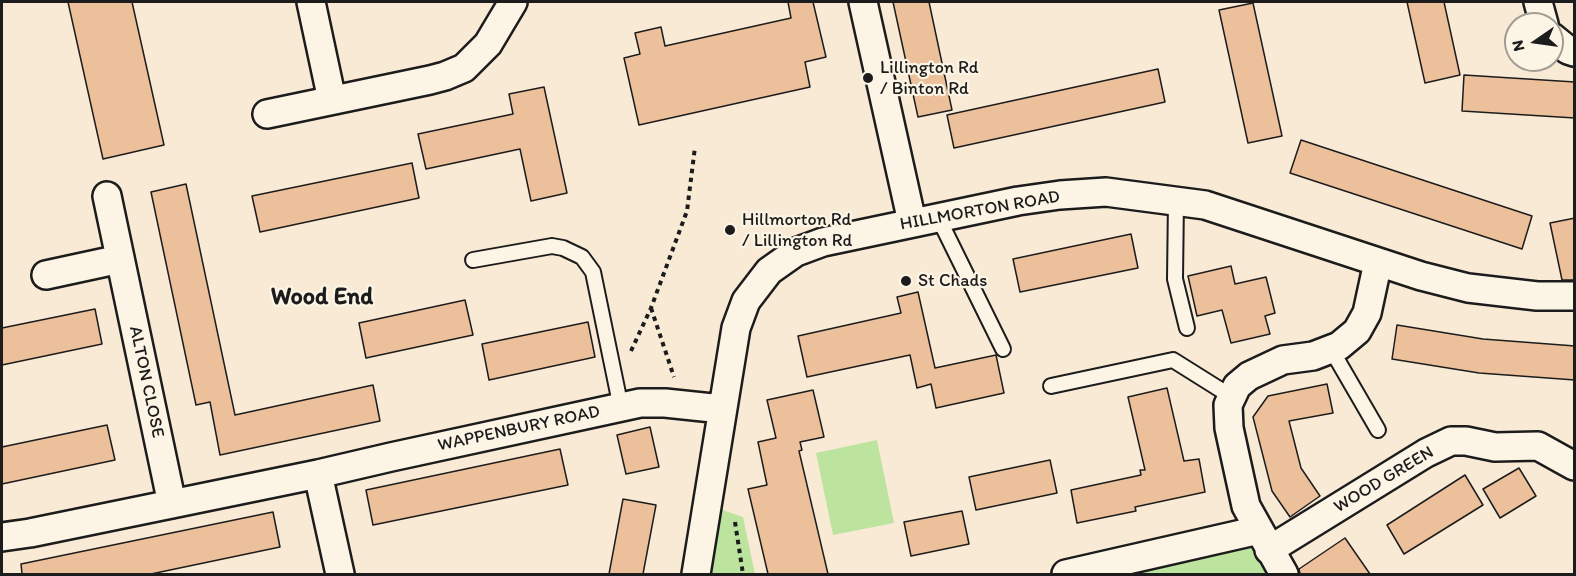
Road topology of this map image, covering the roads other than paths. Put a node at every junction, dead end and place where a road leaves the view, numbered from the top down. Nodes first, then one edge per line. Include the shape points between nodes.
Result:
1 (311, 2) edge
2 (513, 2) edge
3 (863, 2) edge
4 (332, 100) junction
5 (267, 114) dead end
6 (107, 196) dead end
7 (1176, 200) junction
8 (925, 220) junction
9 (120, 259) junction
10 (474, 260) dead end
11 (1378, 261) junction
12 (45, 275) dead end
13 (1575, 296) edge
14 (1187, 328) dead end
15 (1003, 349) dead end
16 (1331, 349) junction
17 (1051, 387) dead end
18 (1232, 397) junction
19 (621, 408) junction
20 (722, 410) junction
21 (1378, 430) dead end
22 (1575, 466) edge
23 (318, 474) junction
24 (172, 504) junction
25 (2, 537) edge
26 (1264, 540) junction
27 (340, 574) edge
28 (696, 574) edge
29 (1066, 574) edge
30 (1284, 574) edge

1 - 4 street
2 - 4 street via 488,44 464,68 445,76
3 - 8 street
4 - 5 street
6 - 9 street, ALTON CLOSE
7 - 8 street, HILLMORTON ROAD via 1106,192 1060,195
7 - 11 street, HILLMORTON ROAD via 1236,214
7 - 14 lane via 1175,279
8 - 15 lane
8 - 20 street, HILLMORTON ROAD via 823,242 796,252 769,270 746,301 736,328
9 - 12 street
9 - 24 street, ALTON CLOSE
10 - 19 lane via 552,246 582,257 593,272
11 - 13 street, HILLMORTON ROAD via 1468,288
11 - 16 street via 1367,313 1358,332
16 - 18 street via 1313,357 1283,360 1249,376 1237,386
16 - 21 lane
17 - 18 lane via 1173,360
18 - 26 street via 1228,429 1246,506
19 - 20 street, WAPPENBURY ROAD via 640,403
19 - 23 street, WAPPENBURY ROAD
20 - 28 street, HILLMORTON ROAD
22 - 26 street, WOOD GREEN via 1538,446 1495,447 1451,441
23 - 24 street, WAPPENBURY ROAD
23 - 27 street
24 - 25 street, WAPPENBURY ROAD
26 - 29 street, WOOD GREEN
26 - 30 street

